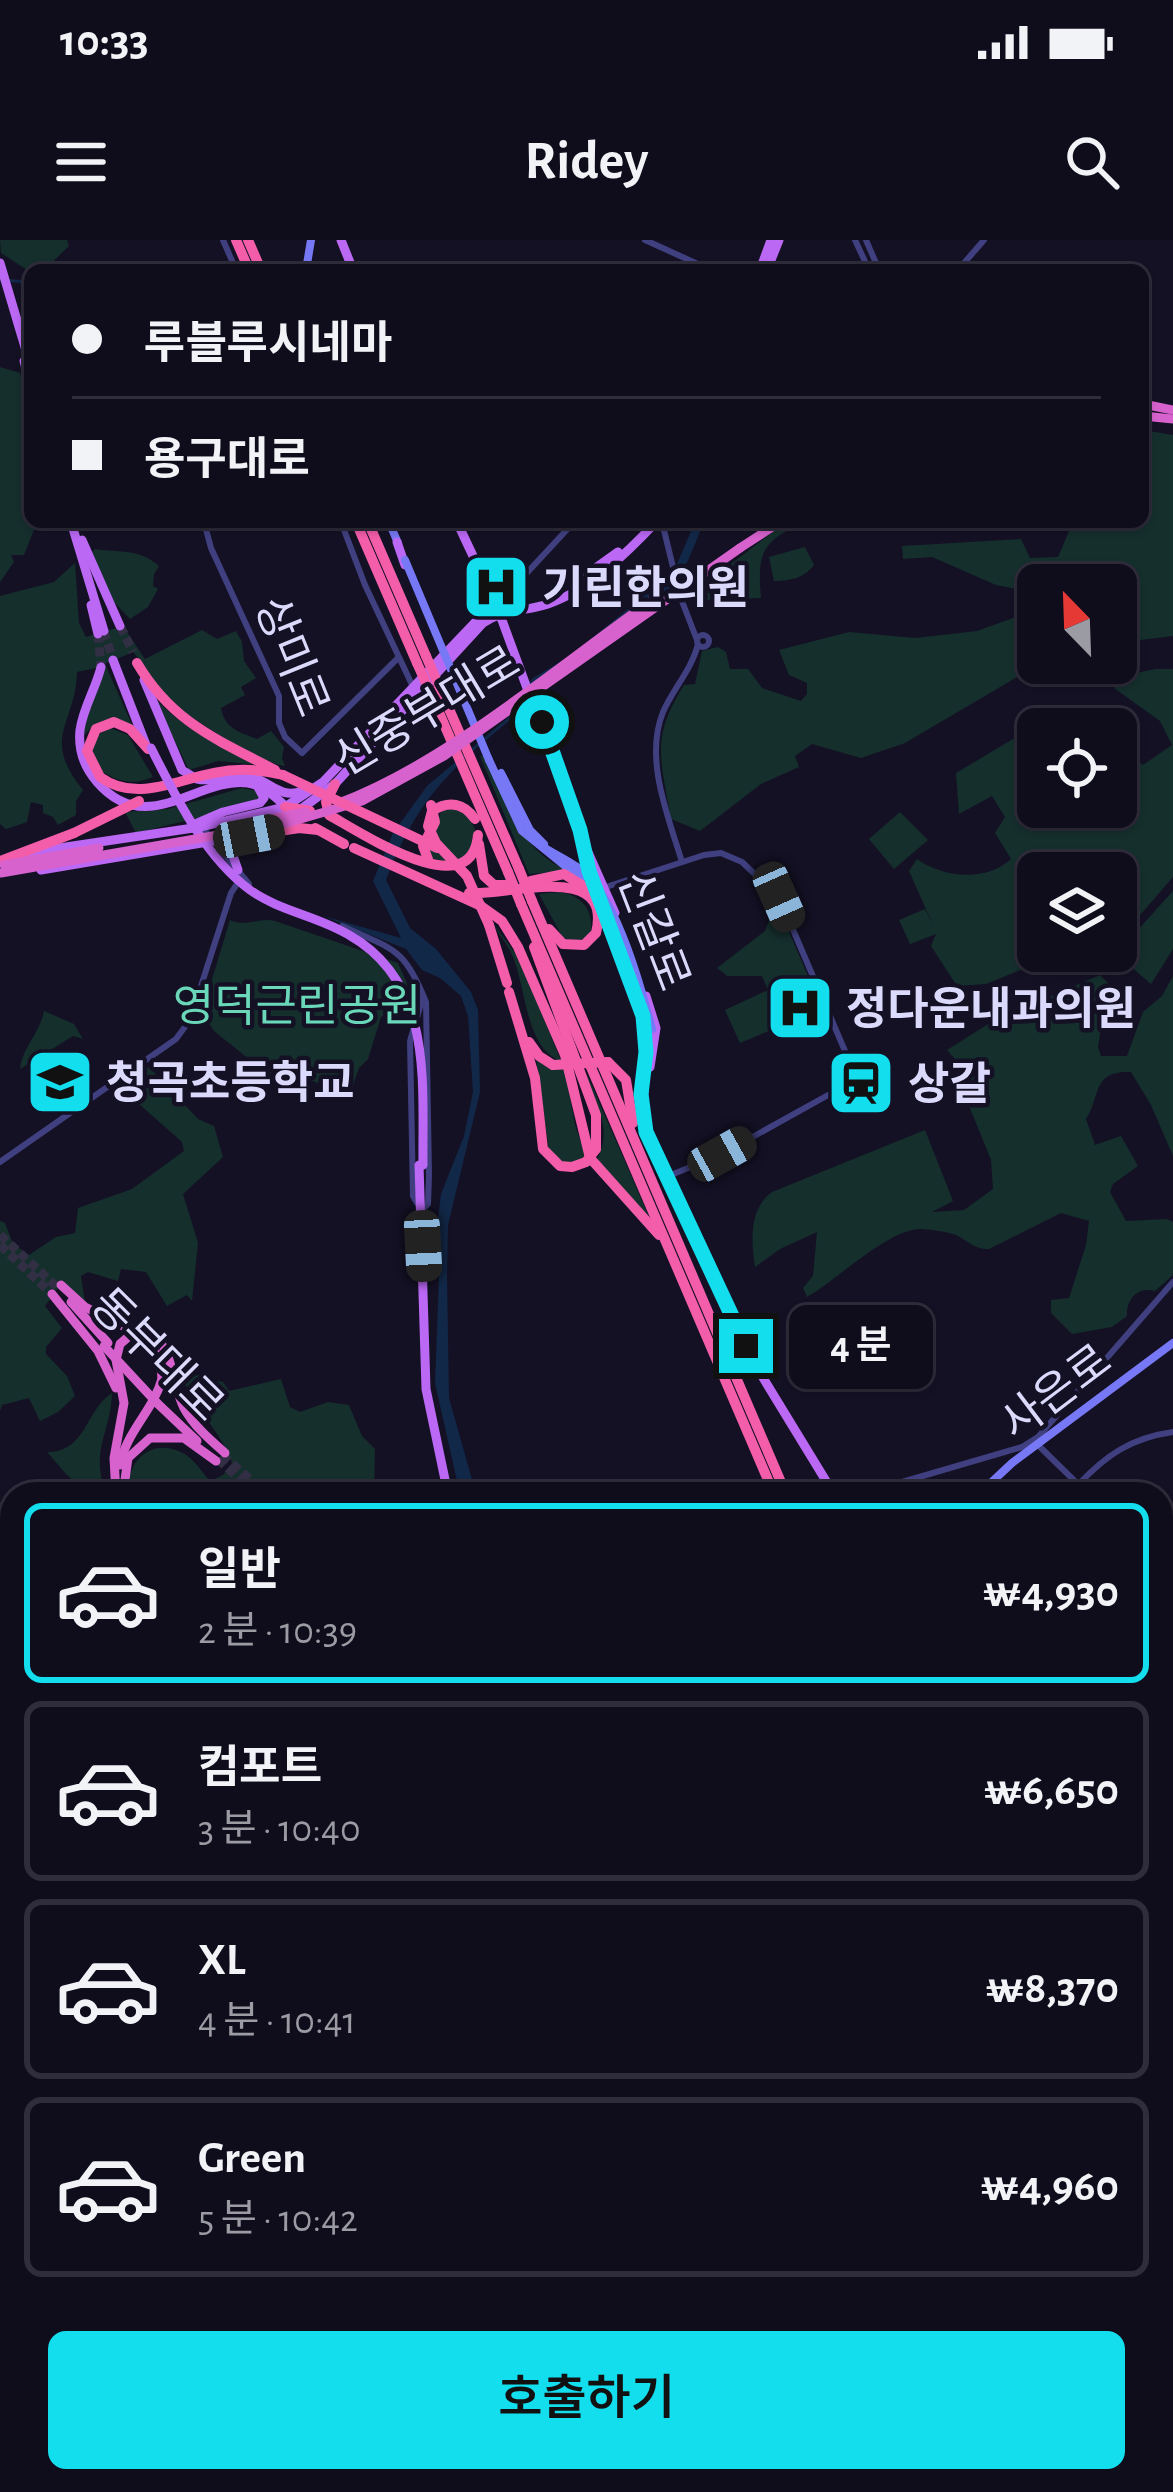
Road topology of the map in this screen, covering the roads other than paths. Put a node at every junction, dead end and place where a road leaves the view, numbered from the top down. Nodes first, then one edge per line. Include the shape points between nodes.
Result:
1 (645, 240) edge
2 (986, 240) edge
3 (0, 262) edge
4 (697, 264) edge
5 (967, 264) edge
6 (0, 281) edge
7 (24, 344) edge
8 (24, 363) edge
9 (75, 528) edge
10 (77, 528) edge
11 (206, 528) edge
12 (344, 528) edge
13 (359, 528) edge
14 (371, 528) edge
15 (393, 528) edge
16 (394, 528) edge
17 (460, 528) edge
18 (568, 528) edge
19 (648, 528) edge
20 (649, 528) edge
21 (659, 528) edge
22 (760, 528) edge
23 (771, 528) edge
24 (82, 540) junction
25 (398, 542) junction
26 (407, 560) junction
27 (510, 590) junction
28 (522, 602) junction
29 (499, 613) junction
30 (120, 626) tunnel mouth
31 (135, 657) joint
32 (398, 658) junction
33 (115, 660) tunnel mouth
34 (427, 660) junction
35 (101, 667) tunnel mouth
36 (425, 690) junction
37 (150, 748) junction
38 (492, 759) junction
39 (501, 773) junction
40 (283, 775) junction
41 (191, 778) junction
42 (331, 781) junction
43 (258, 787) junction
44 (431, 805) dead end
45 (294, 810) junction
46 (261, 814) junction
47 (202, 827) junction
48 (184, 830) junction
49 (318, 830) junction
50 (357, 830) junction
51 (478, 835) junction
52 (247, 837) junction
53 (213, 844) junction
54 (583, 846) junction
55 (444, 853) junction
56 (568, 858) junction
57 (682, 862) junction
58 (1, 867) edge
59 (437, 867) junction
60 (240, 873) junction
61 (409, 873) junction
62 (584, 881) junction
63 (248, 884) junction
64 (598, 890) junction
65 (231, 893) junction
66 (530, 905) junction
67 (423, 996) junction
68 (516, 1012) junction
69 (654, 1029) junction
70 (642, 1155) junction
71 (0, 1162) edge
72 (666, 1178) junction
73 (421, 1211) junction
74 (673, 1258) junction
75 (1173, 1282) edge
76 (1173, 1343) edge
77 (107, 1347) junction
78 (1082, 1387) junction
79 (121, 1396) junction
80 (158, 1401) junction
81 (1094, 1401) junction
82 (1173, 1432) edge
83 (1037, 1444) junction
84 (220, 1457) junction
85 (116, 1482) edge
86 (119, 1482) edge
87 (121, 1482) edge
88 (445, 1482) edge
89 (769, 1482) edge
90 (782, 1482) edge
91 (829, 1482) edge
92 (902, 1482) edge
93 (993, 1482) edge
94 (1075, 1482) edge
95 (1081, 1482) edge

1 - 4 street
2 - 5 street
3 - 7 main road
6 - 8 main road
9 - 24 main road via 103,632
10 - 24 main road
11 - 32 street, 상미로 via 279,696 284,735 302,753
12 - 32 street
13 - 34 highway
14 - 34 highway
15 - 25 main road
16 - 26 main road
17 - 29 main road, 신갈로
18 - 27 street
19 - 28 main road via 581,579
20 - 29 main road via 584,584 548,604
21 - 57 street via 701,642 663,713 656,748
22 - 58 highway, 신중부대로, bridge via 425,759 359,795 308,812
23 - 58 highway, 신중부대로, bridge via 382,792 287,823
24 - 30 main road
25 - 26 main road
25 - 34 main road via 437,645
26 - 38 main road, bridge
27 - 28 street
27 - 29 street
28 - 29 main road
29 - 34 main road via 481,616
29 - 36 main road
29 - 54 main road, 신갈로, bridge
31 - 40 highway via 155,694 185,721
31 - 41 main road
32 - 36 street
33 - 37 main road
34 - 36 highway, bridge
34 - 36 main road
35 - 43 main road via 80,741 105,790 156,806 232,784
36 - 42 main road
36 - 66 highway, bridge via 456,738
37 - 41 highway via 114,722 96,729 87,751 96,773 117,787 145,790
37 - 73 main road, bridge via 206,850 235,883 350,940 389,975 416,1041
38 - 39 main road
38 - 62 main road via 521,831
39 - 56 main road via 530,830
39 - 69 main road, bridge via 539,844 599,890
40 - 41 highway via 239,770
40 - 55 highway, bridge
41 - 42 main road via 244,776 286,795
41 - 58 highway, bridge
42 - 45 main road
42 - 50 highway via 327,812
43 - 45 main road
43 - 48 main road via 260,803
44 - 59 highway via 435,822 423,849
45 - 46 main road
45 - 49 highway
45 - 50 highway
45 - 52 main road
46 - 47 main road
46 - 53 main road
47 - 48 main road
47 - 53 street
48 - 58 main road, bridge via 46,850
49 - 52 highway
49 - 61 highway
50 - 59 highway
51 - 55 highway, bridge via 475,819 447,803 432,811 429,830
51 - 59 highway via 465,862
51 - 64 highway via 482,872 494,885 564,874
52 - 53 main road
52 - 60 main road via 230,847
53 - 58 main road, bridge via 24,873
53 - 60 street
54 - 56 main road
54 - 64 main road, 신갈로
55 - 68 highway, bridge via 470,880
56 - 62 main road
57 - 64 street
57 - 72 street via 729,855 770,886 857,1078
60 - 63 street
60 - 65 street
61 - 66 highway via 476,894 572,888 594,905 598,929 589,942 568,946
61 - 74 highway via 490,910 508,929 565,1055 590,1158
62 - 64 main road
63 - 65 street
63 - 67 street via 396,950
64 - 69 main road, 신갈로
64 - 72 main road via 643,1016 642,1111
65 - 71 street via 190,1020 176,1039
66 - 68 highway, bridge via 596,1115 596,1149 586,1162 560,1166 542,1149 536,1084
66 - 70 highway
66 - 74 highway
67 - 73 street via 428,1204
67 - 73 street via 410,1041 413,1196
68 - 70 highway, bridge via 531,1046 553,1065 608,1063 626,1080
69 - 72 main road via 649,1121
70 - 90 highway
72 - 91 main road via 762,1376
73 - 88 main road via 426,1389
74 - 89 highway
75 - 78 street
76 - 81 main road, 사은로
77 - 79 highway
77 - 79 highway, bridge
77 - 80 highway, 동부대로, bridge
77 - 80 highway, 동부대로, bridge via 57,1289 140,1334 158,1356
77 - 84 highway via 146,1332 165,1349 185,1410
78 - 81 street
78 - 92 street via 1022,1447
79 - 85 highway
80 - 84 highway, 동부대로
80 - 86 highway via 123,1450
81 - 83 main road, 사은로
82 - 95 street via 1129,1442
83 - 93 main road, 사은로
83 - 94 street
84 - 87 highway via 187,1439 150,1438 128,1458

